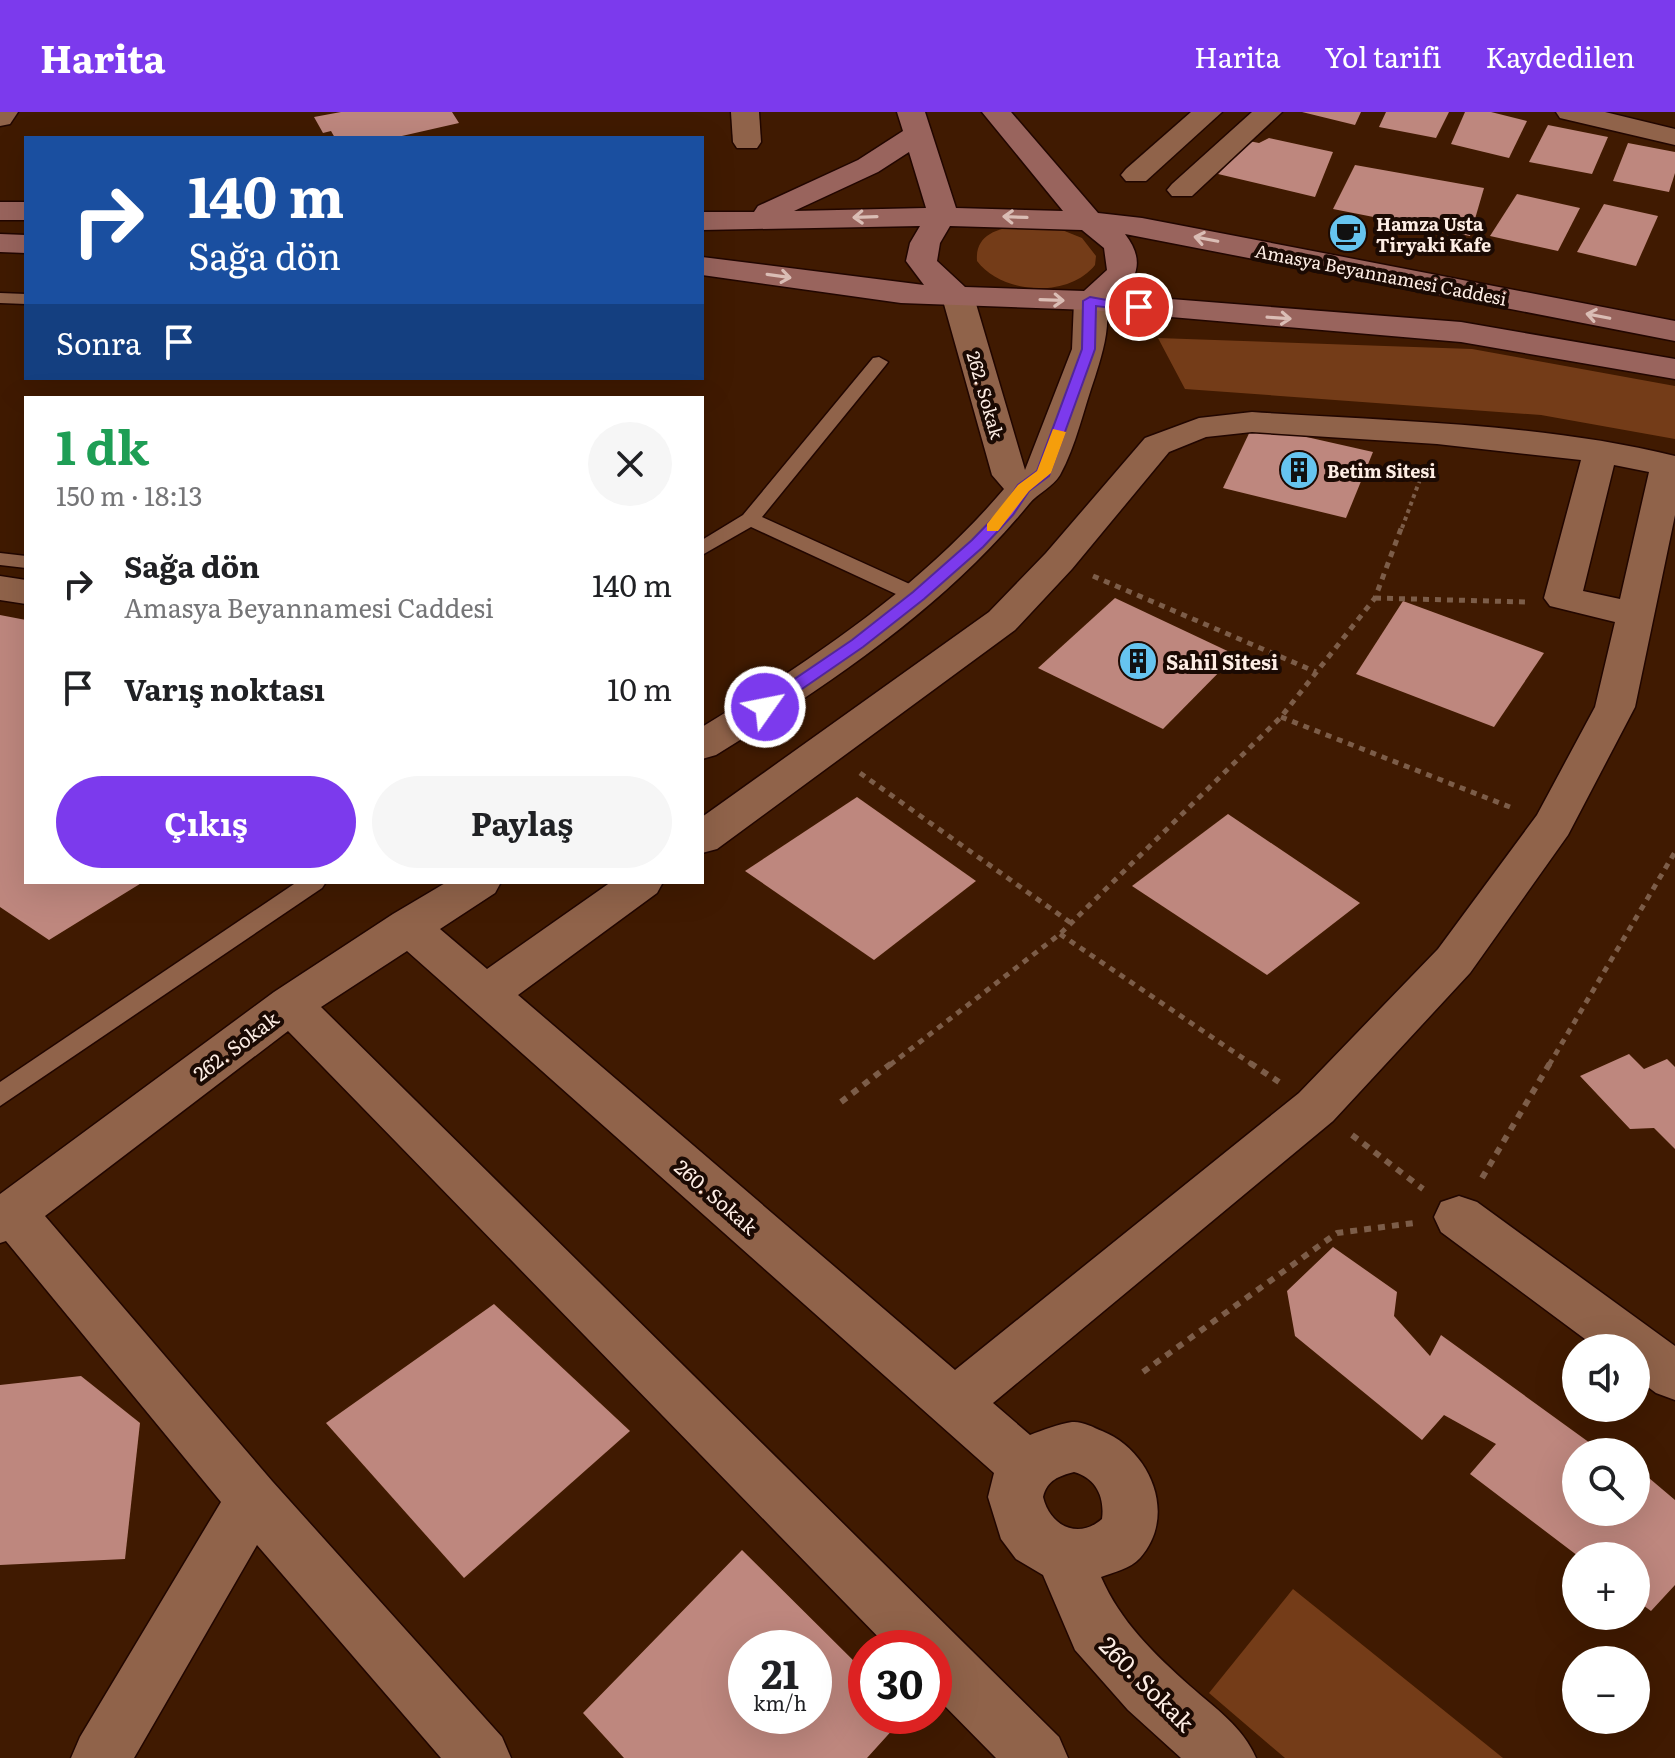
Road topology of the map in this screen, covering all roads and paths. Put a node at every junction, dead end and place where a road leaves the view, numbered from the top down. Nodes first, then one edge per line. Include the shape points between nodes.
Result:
1 (4, 112) edge
2 (745, 112) edge
3 (996, 112) edge
4 (1208, 112) edge
5 (1268, 112) edge
6 (1570, 112) edge
7 (0, 118) edge
8 (914, 122) edge
9 (1675, 137) edge
10 (747, 142) dead end
11 (1136, 175) dead end
12 (1182, 190) dead end
13 (0, 211) edge
14 (24, 211) edge
15 (943, 215) junction
16 (1086, 219) junction
17 (704, 221) edge
18 (746, 221) junction
19 (0, 243) edge
20 (24, 244) edge
21 (704, 266) edge
22 (958, 297) junction
23 (0, 298) edge
24 (24, 299) edge
25 (1090, 301) junction
26 (1674, 327) edge
27 (879, 362) dead end
28 (1675, 369) edge
29 (1437, 434) junction
30 (1600, 452) junction
31 (1024, 488) junction
32 (750, 519) junction
33 (704, 548) edge
34 (0, 559) edge
35 (1059, 561) junction
36 (24, 562) edge
37 (1660, 573) edge
38 (0, 588) edge
39 (24, 592) edge
40 (918, 596) junction
41 (1375, 598) junction
42 (1563, 598) junction
43 (1636, 615) junction
44 (1316, 672) junction
45 (1281, 717) junction
46 (704, 744) edge
47 (825, 749) junction
48 (1553, 824) junction
49 (704, 837) edge
50 (1675, 852) edge
51 (311, 884) edge
52 (639, 884) edge
53 (466, 885) edge
54 (1071, 923) junction
55 (408, 926) junction
56 (1060, 934) junction
57 (486, 994) junction
58 (290, 1004) junction
59 (0, 1096) edge
60 (841, 1102) dead end
61 (1316, 1107) junction
62 (4, 1211) edge
63 (1459, 1217) junction
64 (1143, 1372) dead end
65 (1675, 1376) edge
66 (954, 1403) junction
67 (1026, 1466) junction
68 (253, 1499) junction
69 (1063, 1556) junction
70 (911, 1630) edge
71 (952, 1671) edge
72 (101, 1758) edge
73 (481, 1758) edge
74 (1038, 1758) edge
75 (1226, 1758) edge

1 - 7 street
2 - 10 street
3 - 16 main road
4 - 11 street
5 - 12 street
6 - 9 street
8 - 15 main road
8 - 18 main road via 868,166
13 - 14 main road
16 -> 15 main road, Amasya Beyannamesi Caddesi
15 -> 18 main road
15 - 22 main road via 923,242 920,258 925,273
16 - 25 main road via 1122,252 1123,269 1106,292
26 -> 16 main road, Amasya Beyannamesi Caddesi
17 - 18 main road
19 - 20 main road
21 -> 22 main road
22 -> 25 main road, Amasya Beyannamesi Caddesi
22 - 31 street, 262. Sokak via 1009,475
23 - 24 lane
25 -> 28 main road, Amasya Beyannamesi Caddesi via 1461,332
25 - 31 street via 1088,349 1044,473
27 - 32 lane
29 - 30 street
29 - 35 street via 1252,422 1199,428 1157,445
29 - 41 path
30 - 37 street via 1668,465
30 - 42 street
31 - 40 street via 977,544
32 - 33 lane
32 - 40 lane
34 - 36 lane
35 - 44 path
35 - 47 street via 1002,621
37 - 43 street
38 - 39 street
40 - 46 street via 785,694
41 - 42 path via 1516,603
41 - 44 path
42 - 43 street
43 - 48 street via 1615,707
44 - 45 path
45 - 48 path
45 - 54 path
47 - 49 street
47 - 54 path
48 - 61 street via 1454,961
50 - 63 path
51 - 59 lane
52 - 57 street
53 - 55 street, 262. Sokak
54 - 56 path
55 - 57 street, 260. Sokak
55 - 58 street, 262. Sokak
56 - 60 path
56 - 61 path
57 - 66 street, 260. Sokak
58 - 62 street, 262. Sokak
58 - 70 street
61 - 63 path
61 - 66 street
62 - 68 street
63 - 64 path via 1337,1233
63 - 65 street
66 - 67 street, 260. Sokak
67 - 69 street via 1016,1491 1018,1518 1036,1542
67 - 69 street via 1039,1455 1074,1447 1093,1452 1122,1475 1132,1510 1118,1542 1102,1553
68 - 72 street
68 - 73 street
69 - 75 street, 260. Sokak via 1095,1630 1149,1689
71 - 74 street

